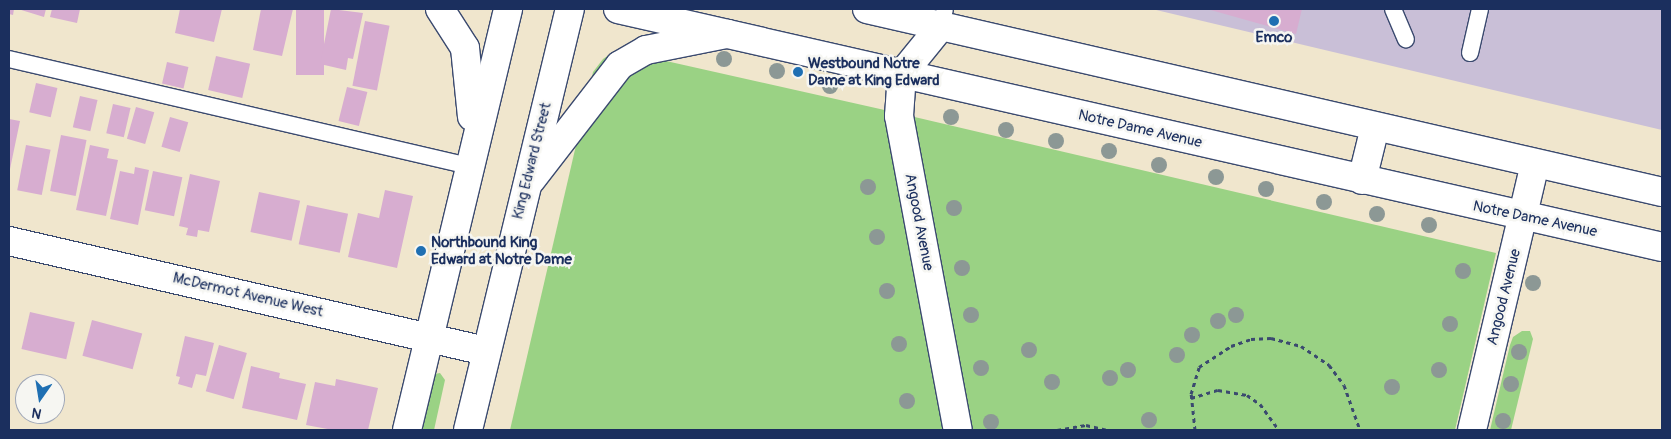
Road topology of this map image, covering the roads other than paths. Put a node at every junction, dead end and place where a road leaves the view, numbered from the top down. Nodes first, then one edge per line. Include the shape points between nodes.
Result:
1 (440, 9) edge
2 (508, 9) edge
3 (570, 9) edge
4 (618, 9) edge
5 (867, 9) edge
6 (1393, 9) edge
7 (1480, 9) edge
8 (943, 18) edge
9 (727, 34) junction
10 (1406, 39) dead end
11 (1470, 53) dead end
12 (9, 59) edge
13 (902, 74) junction
14 (1375, 127) junction
15 (471, 158) junction
16 (1536, 164) junction
17 (1362, 180) junction
18 (525, 187) junction
19 (1662, 192) edge
20 (1523, 217) junction
21 (9, 241) edge
22 (1662, 247) edge
23 (429, 338) junction
24 (487, 351) junction
25 (407, 430) edge
26 (468, 430) edge
27 (958, 430) edge
28 (1472, 430) edge

1 - 15 street via 465,48 471,84
2 - 15 street
3 - 18 street, King Edward Street
4 - 9 street, Notre Dame Avenue
5 - 8 street
6 - 10 lane
7 - 11 lane
8 - 13 street
8 - 14 street
9 - 13 street, Notre Dame Avenue
9 - 18 street via 646,50 620,65
12 - 15 lane
13 - 17 street, Notre Dame Avenue
13 - 27 street, Angood Avenue via 899,116
14 - 16 street
14 - 17 street
15 - 23 street
16 - 19 street
16 - 20 street, Angood Avenue
17 - 20 street, Notre Dame Avenue
18 - 24 street, King Edward Street
20 - 22 street, Notre Dame Avenue
20 - 28 street, Angood Avenue
21 - 23 street, McDermot Avenue West
23 - 24 street, McDermot Avenue West
23 - 25 street
24 - 26 street, King Edward Street

